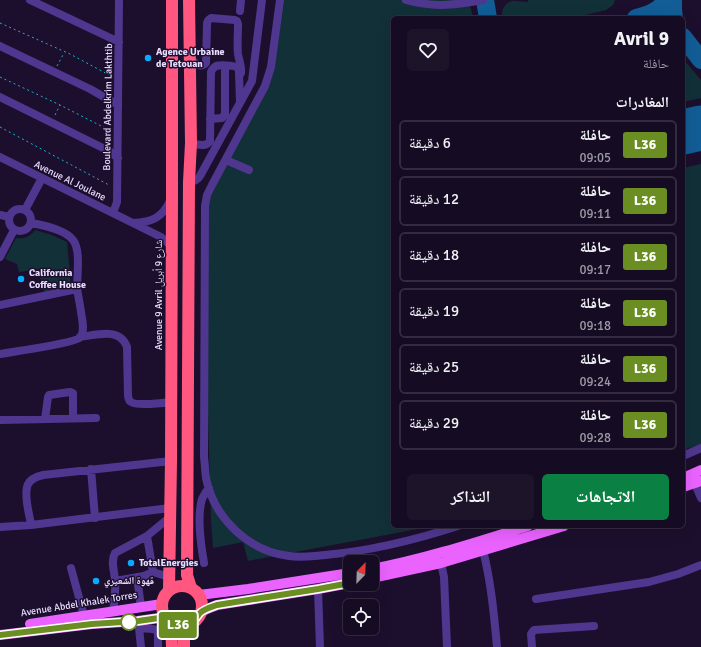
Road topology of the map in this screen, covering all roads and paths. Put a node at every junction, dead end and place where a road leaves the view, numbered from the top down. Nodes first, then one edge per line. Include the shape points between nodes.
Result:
1 (30, 0) edge
2 (119, 0) edge
3 (172, 0) edge
4 (189, 0) edge
5 (241, 0) edge
6 (262, 0) edge
7 (280, 0) edge
8 (406, 0) edge
9 (482, 0) edge
10 (240, 11) dead end
11 (0, 23) edge
12 (119, 42) junction
13 (0, 46) edge
14 (64, 52) junction
15 (190, 58) junction
16 (225, 66) junction
17 (54, 72) junction
18 (240, 76) junction
19 (0, 77) edge
20 (118, 80) junction
21 (0, 97) edge
22 (240, 103) junction
23 (60, 105) junction
24 (118, 105) junction
25 (210, 119) junction
26 (51, 123) junction
27 (0, 127) edge
28 (118, 134) junction
29 (191, 143) junction
30 (0, 158) edge
31 (118, 158) junction
32 (226, 160) junction
33 (249, 170) dead end
34 (42, 178) junction
35 (189, 182) junction
36 (117, 189) junction
37 (172, 197) junction
38 (25, 210) junction
39 (113, 213) junction
40 (0, 215) edge
41 (9, 217) junction
42 (132, 222) junction
43 (31, 223) junction
44 (14, 230) junction
45 (172, 250) junction
46 (0, 257) edge
47 (77, 289) junction
48 (0, 305) edge
49 (80, 337) junction
50 (0, 354) edge
51 (171, 402) junction
52 (73, 418) junction
53 (96, 418) dead end
54 (45, 419) junction
55 (0, 420) edge
56 (701, 448) edge
57 (685, 455) edge
58 (170, 461) junction
59 (90, 469) junction
60 (701, 470) edge
61 (685, 477) edge
62 (698, 482) edge
63 (685, 486) edge
64 (209, 488) junction
65 (701, 498) edge
66 (170, 513) junction
67 (95, 518) junction
68 (31, 526) junction
69 (0, 527) edge
70 (451, 528) edge
71 (521, 528) edge
72 (557, 528) edge
73 (147, 536) junction
74 (483, 550) junction
75 (204, 563) dead end
76 (441, 563) junction
77 (701, 565) edge
78 (71, 568) dead end
79 (379, 568) edge
80 (153, 572) junction
81 (343, 574) edge
82 (379, 576) edge
83 (137, 577) junction
84 (169, 577) junction
85 (115, 581) junction
86 (343, 584) edge
87 (318, 589) junction
88 (169, 591) junction
89 (195, 592) junction
90 (536, 599) dead end
91 (162, 604) junction
92 (142, 607) junction
93 (113, 612) junction
94 (200, 613) junction
95 (84, 616) junction
96 (169, 620) junction
97 (188, 624) junction
98 (138, 625) junction
99 (594, 626) dead end
100 (0, 628) edge
101 (158, 631) junction
102 (0, 635) edge
103 (141, 647) edge
104 (158, 647) edge
105 (172, 647) edge
106 (184, 647) edge
107 (320, 647) edge
108 (447, 647) edge
109 (497, 647) edge
110 (532, 647) edge

1 - 12 street
2 - 12 street, Boulevard Abdelkrim Lakthtib
3 - 37 highway, Avenue 9 Avril شارع 9 أبريل
4 - 15 highway
5 - 10 street
6 - 22 street via 253,77
7 - 32 street via 269,77
8 - 9 street via 438,6
11 - 14 path
12 - 20 street, Boulevard Abdelkrim Lakthtib
13 - 17 street
14 - 17 path
14 - 20 path
15 - 18 street via 197,65 203,66 206,63 208,19 235,20 238,24 238,54 242,69
15 - 29 highway
16 - 18 street via 236,67
16 - 25 street via 216,66 211,72
16 - 25 street via 225,114 222,118
17 - 24 street
18 - 22 street
19 - 23 path
20 - 24 street, Boulevard Abdelkrim Lakthtib
21 - 26 street
22 - 35 street via 198,179
23 - 26 path
23 - 28 path
24 - 28 street, Boulevard Abdelkrim Lakthtib
25 - 29 street via 209,144
26 - 31 street
27 - 36 path
28 - 31 street, Boulevard Abdelkrim Lakthtib
29 - 35 highway
30 - 34 street, Avenue Al Joulane
31 - 36 street, Boulevard Abdelkrim Lakthtib
32 - 33 street
32 - 64 street via 207,195 205,211 204,457
34 - 38 street
34 - 39 street, Avenue Al Joulane
35 - 89 highway via 187,575
36 - 39 street, Boulevard Abdelkrim Lakthtib via 117,204
37 - 42 street via 158,217
37 - 45 highway, Avenue 9 Avril شارع 9 أبريل
38 - 41 street via 16,209
38 - 43 street via 31,216
39 - 42 street, Avenue Al Joulane
40 - 41 street
41 - 44 street via 9,224
42 - 45 street, Avenue Al Joulane via 160,237
43 - 44 street via 23,231
43 - 47 street via 56,230 70,236 74,241 78,253
44 - 46 street
45 - 51 highway, Avenue 9 Avril شارع 9 أبريل
47 - 48 street
47 - 49 street via 82,326
49 - 50 street
49 - 51 street via 111,334 117,335 125,342 128,396 131,402
51 - 58 highway, Avenue 9 Avril شارع 9 أبريل
52 - 53 street
52 - 54 street
52 - 54 street via 73,394 70,392 49,395
54 - 55 street
56 - 57 street
58 - 59 street
58 - 66 highway, Avenue 9 Avril شارع 9 أبريل
59 - 67 street
59 - 68 street via 43,474 32,478 26,491
60 - 61 main road
62 - 63 main road
62 - 65 street
64 - 70 street via 218,508 239,534 263,549 290,557 367,549
64 - 75 street via 202,499 200,512 200,542
66 - 67 street
66 - 73 street
66 - 84 highway, Avenue 9 Avril شارع 9 أبريل
67 - 68 street
68 - 69 street
71 - 79 main road
72 - 74 main road
73 - 80 street
73 - 85 street via 115,553
74 - 76 main road
74 - 109 street via 491,587
76 - 82 main road
76 - 108 street
77 - 90 street via 648,582
78 - 95 street
80 - 83 street
80 - 84 street
81 - 89 main road via 262,587
83 - 85 street
83 - 92 street
84 - 88 highway, Avenue 9 Avril شارع 9 أبريل
85 - 93 street
86 - 87 main road
87 - 94 main road via 217,605
87 - 107 street
88 - 89 highway via 185,586
88 - 91 highway
89 - 94 highway via 201,601
91 - 92 main road, Avenue Abdel Khalek Torres
91 - 96 highway
92 - 93 main road, Avenue Abdel Khalek Torres
93 - 95 main road, Avenue Abdel Khalek Torres
94 - 97 highway
95 - 100 main road, Avenue Abdel Khalek Torres
96 - 97 highway via 176,624
96 - 98 main road, Avenue Abdel Khalek Torres
96 - 101 street
96 - 105 highway
97 - 106 highway
98 - 101 street
98 - 102 main road, Avenue Abdel Khalek Torres via 92,624
98 - 103 street
99 - 110 street via 534,630 531,634
101 - 104 street

